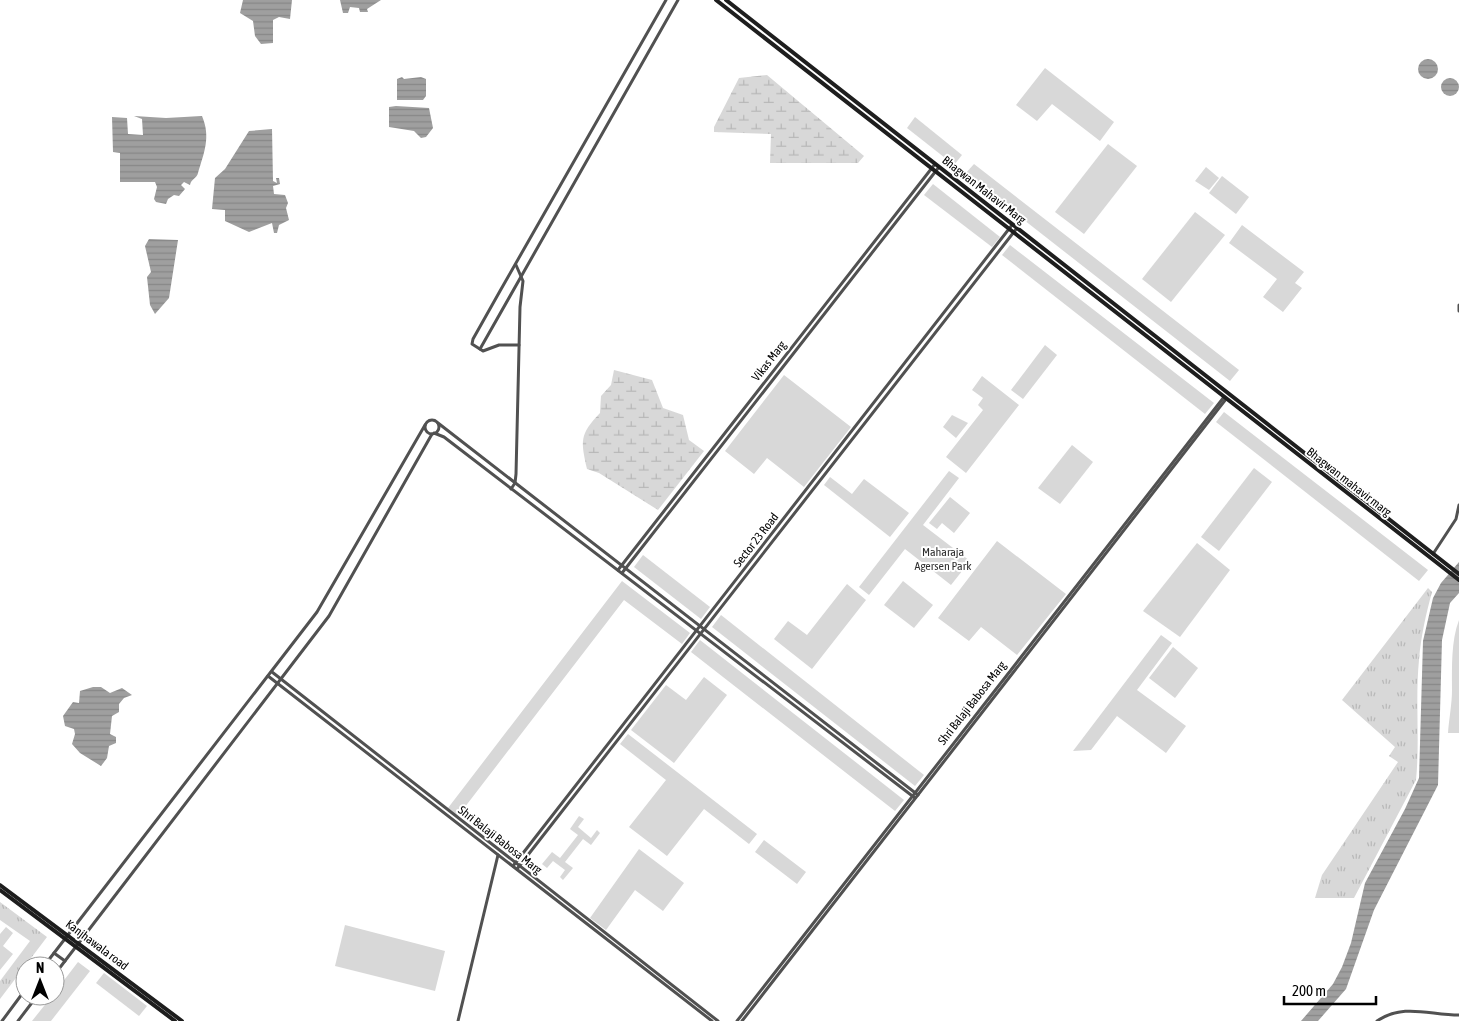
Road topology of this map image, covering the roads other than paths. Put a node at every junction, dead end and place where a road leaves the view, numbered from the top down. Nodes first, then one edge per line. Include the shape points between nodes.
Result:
1 (666, 0) edge
2 (678, 0) edge
3 (716, 0) edge
4 (726, 0) edge
5 (935, 164) junction
6 (939, 167) junction
7 (931, 169) junction
8 (935, 172) junction
9 (562, 185) junction
10 (569, 189) junction
11 (1014, 226) junction
12 (1011, 231) junction
13 (516, 264) junction
14 (521, 276) junction
15 (1459, 305) edge
16 (1459, 311) edge
17 (1153, 335) junction
18 (1150, 340) junction
19 (519, 345) junction
20 (480, 349) junction
21 (1230, 395) joint
22 (1225, 398) junction
23 (438, 423) junction
24 (425, 425) junction
25 (446, 430) junction
26 (433, 433) junction
27 (442, 436) junction
28 (1179, 456) junction
29 (1324, 468) junction
30 (1321, 473) junction
31 (515, 483) junction
32 (511, 489) junction
33 (1459, 505) edge
34 (1433, 554) junction
35 (623, 567) junction
36 (1446, 567) junction
37 (620, 572) junction
38 (1459, 574) edge
39 (1459, 580) edge
40 (700, 626) junction
41 (704, 629) junction
42 (696, 630) junction
43 (700, 634) junction
44 (272, 672) junction
45 (268, 676) junction
46 (282, 680) junction
47 (278, 684) junction
48 (912, 794) junction
49 (916, 797) junction
50 (499, 850) junction
51 (498, 856) junction
52 (516, 866) junction
53 (0, 885) edge
54 (0, 890) edge
55 (66, 937) junction
56 (78, 945) junction
57 (54, 953) junction
58 (52, 956) edge
59 (58, 956) edge
60 (65, 961) edge
61 (15, 1003) edge
62 (30, 1006) edge
63 (1459, 1015) edge
64 (2, 1021) edge
65 (18, 1021) edge
66 (175, 1021) edge
67 (182, 1021) edge
68 (458, 1021) edge
69 (712, 1021) edge
70 (718, 1021) edge
71 (737, 1021) edge
72 (742, 1021) edge
73 (1377, 1021) edge

1 - 9 street
2 - 10 street
3 - 7 main road, Bhagwan Mahavir Marg
4 - 5 main road, Bhagwan Mahavir Marg
5 - 6 main road, Bhagwan Mahavir Marg
5 - 7 street, Vikas Marg
6 - 8 street, Vikas Marg
6 - 11 main road, Bhagwan Mahavir Marg
7 - 8 main road, Bhagwan mahavir marg
7 - 35 street, Vikas Marg
8 - 12 main road, Bhagwan mahavir marg
8 - 35 street, Vikas Marg
9 - 10 street
9 - 13 street
10 - 14 street
11 - 12 street, Sector 23 Road
11 - 17 main road, Bhagwan Mahavir Marg
12 - 18 main road, Bhagwan mahavir marg
12 - 40 street, Sector 23 Road
12 - 41 street, Sector 23 Road
13 - 14 street
13 - 20 street via 473,339 472,344
14 - 19 street
14 - 20 street
15 - 16 street
17 - 18 main road
17 - 21 main road, Bhagwan Mahavir Marg
18 - 22 main road, Bhagwan mahavir marg
19 - 20 street
19 - 31 street
21 - 29 main road, Bhagwan mahavir marg
22 - 28 street, Shri Balaji Babosa Marg
22 - 30 main road, Bhagwan mahavir marg
23 - 24 street via 432,420
23 - 25 street
23 - 26 street
24 - 26 street via 425,430
24 - 44 street via 321,605
25 - 27 street
25 - 31 street
26 - 27 street
26 - 46 street via 330,616
27 - 32 street
28 - 48 street, Shri Balaji Babosa Marg
28 - 49 street, Shri Balaji Babosa Marg
29 - 30 main road
29 - 34 main road, Bhagwan mahavir marg
30 - 36 main road, Bhagwan mahavir marg
31 - 32 street
31 - 35 street
32 - 37 street
33 - 34 street via 1456,519
34 - 36 main road, Bhagwan mahavir marg
35 - 37 street, Vikas Marg
35 - 40 street
36 - 38 main road, Bhagwan mahavir marg
36 - 39 main road, Bhagwan mahavir marg
37 - 42 street
40 - 41 street
40 - 42 street, Sector 23 Road
41 - 43 street, Sector 23 Road
41 - 48 street
42 - 43 street
42 - 52 street, Sector 23 Road
43 - 48 street
43 - 52 street, Sector 23 Road
44 - 45 street
44 - 46 street, Shri Balaji Babosa Marg
45 - 47 street, Shri Balaji Babosa Marg
45 - 55 street
46 - 47 street
46 - 50 street, Shri Balaji Babosa Marg
47 - 51 street, Shri Balaji Babosa Marg
47 - 56 street
48 - 49 street
48 - 71 street, Shri Balaji Babosa Marg
49 - 72 street, Shri Balaji Babosa Marg
50 - 51 street
50 - 52 street, Shri Balaji Babosa Marg
51 - 52 street, Shri Balaji Babosa Marg
51 - 68 street
52 - 69 street, Shri Balaji Babosa Marg
52 - 70 street, Shri Balaji Babosa Marg
53 - 55 main road, Kanjhawala road
54 - 55 main road, Kanjhawala road
55 - 56 main road, Kanjhawala road
55 - 57 street
56 - 60 street
56 - 66 main road, Kanjhawala road
56 - 67 main road, Kanjhawala road
57 - 58 street
57 - 59 street
61 - 64 street
62 - 65 street
63 - 73 street via 1404,1010 1390,1013

